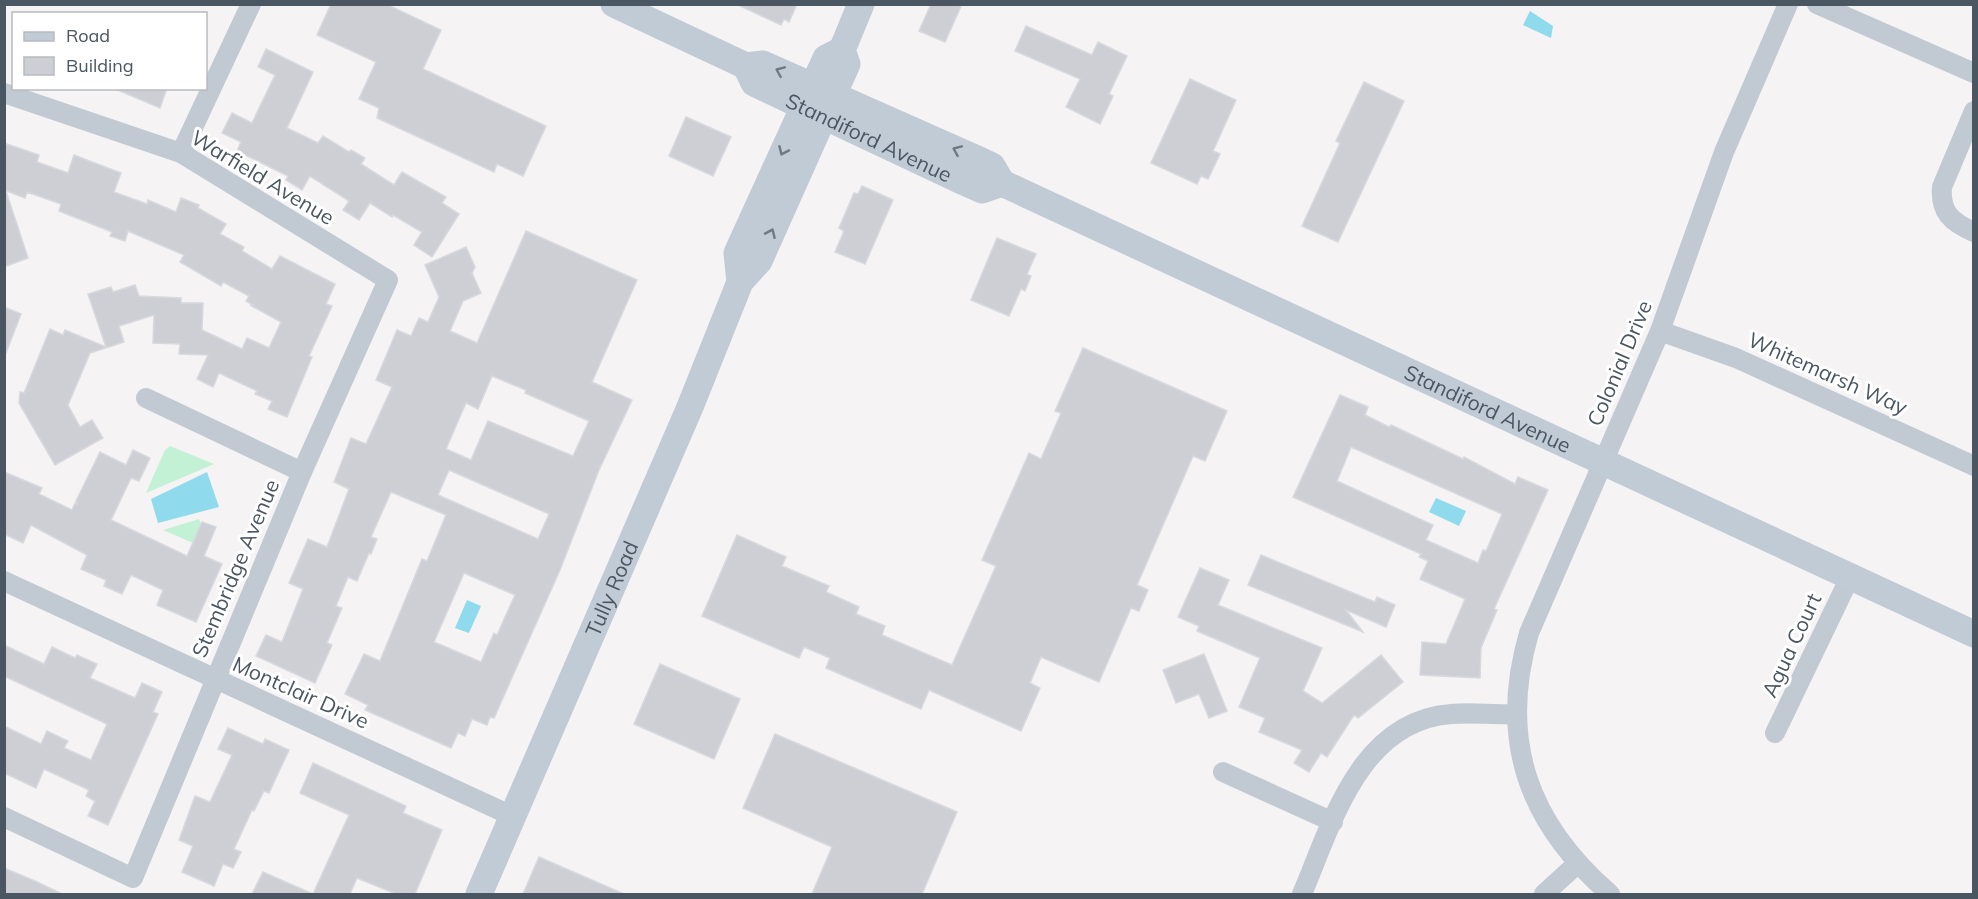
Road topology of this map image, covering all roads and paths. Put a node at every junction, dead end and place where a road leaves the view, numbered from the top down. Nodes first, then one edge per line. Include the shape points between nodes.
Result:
1 (251, 4) edge
2 (614, 4) edge
3 (861, 4) edge
4 (1788, 4) edge
5 (1816, 4) edge
6 (1974, 73) edge
7 (4, 93) edge
8 (818, 100) junction
9 (1974, 111) edge
10 (181, 153) junction
11 (1974, 232) edge
12 (388, 280) joint
13 (1660, 331) junction
14 (146, 398) dead end
15 (1603, 462) junction
16 (1974, 466) edge
17 (302, 472) junction
18 (1850, 577) junction
19 (4, 581) edge
20 (1974, 634) edge
21 (214, 680) junction
22 (1515, 714) junction
23 (1775, 733) dead end
24 (1223, 772) dead end
25 (512, 816) junction
26 (4, 817) edge
27 (1333, 822) junction
28 (1577, 864) junction
29 (479, 894) edge
30 (1302, 894) edge
31 (1544, 894) edge
32 (1610, 894) edge

1 - 10 street
2 - 8 main road, Standiford Avenue via 746,66 764,64
3 - 8 main road, Tully Road via 842,50 827,55
4 - 13 street, Colonial Drive via 1724,152
5 - 6 street
7 - 10 street, Warfield Avenue
8 - 15 main road, Standiford Avenue via 982,190 1002,183
8 - 25 main road, Tully Road via 738,253 740,282 690,407
9 - 11 street via 1942,187 1943,208 1957,224
10 - 12 street, Warfield Avenue
12 - 17 street, Stembridge Avenue
13 - 15 street, Colonial Drive
13 - 16 street, Whitemarsh Way via 1737,358
14 - 17 street
15 - 18 main road, Standiford Avenue
15 - 22 street, Colonial Drive via 1529,633
17 - 21 street, Stembridge Avenue
18 - 20 main road, Standiford Avenue
18 - 23 street, Agua Court
19 - 21 street, Montclair Drive
21 - 25 street, Montclair Drive
21 - 26 street, Stembridge Avenue via 133,878
22 - 27 street via 1451,714 1409,726 1390,737 1354,776
22 - 28 street, Colonial Drive via 1530,789 1542,816
24 - 27 street
25 - 29 main road, Tully Road
27 - 30 street
28 - 31 street
28 - 32 street, Colonial Drive

